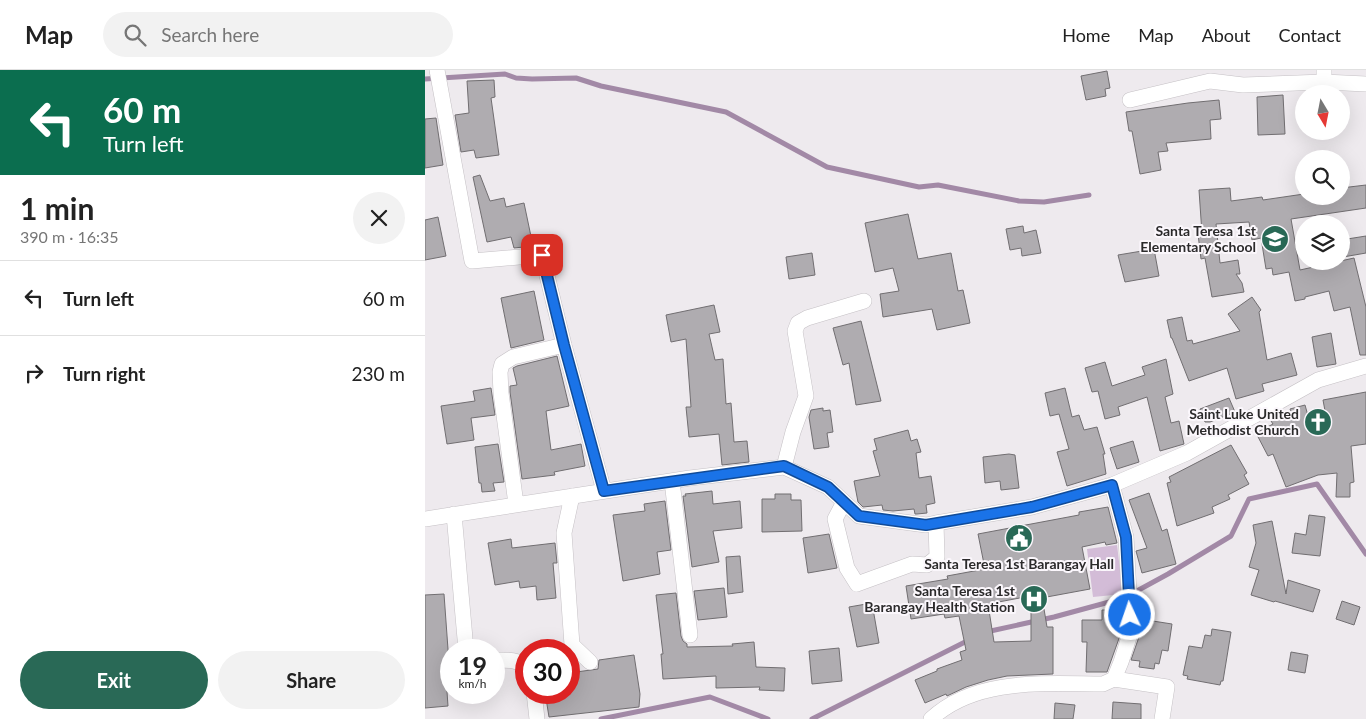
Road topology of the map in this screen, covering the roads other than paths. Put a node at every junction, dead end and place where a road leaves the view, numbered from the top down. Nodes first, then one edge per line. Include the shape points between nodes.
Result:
1 (439, 74) edge
2 (1324, 76) edge
3 (1366, 84) edge
4 (1131, 100) dead end
5 (864, 301) dead end
6 (564, 345) junction
7 (1366, 366) edge
8 (784, 466) junction
9 (672, 481) junction
10 (1112, 485) junction
11 (604, 491) junction
12 (572, 496) junction
13 (844, 502) junction
14 (516, 504) junction
15 (455, 514) junction
16 (425, 519) edge
17 (936, 523) junction
18 (690, 635) dead end
19 (464, 639) edge
20 (590, 662) dead end
21 (1114, 678) junction
22 (535, 704) edge
23 (537, 719) edge
24 (931, 719) edge
25 (1162, 719) edge

1 - 6 street via 472,261 542,255
2 - 3 street
2 - 4 street via 1243,85 1210,81
5 - 8 street via 798,323 795,331 806,396
6 - 11 street
6 - 14 street via 513,357 502,364 501,393
7 - 10 street via 1318,380 1187,453
8 - 9 street
8 - 13 street via 828,487
9 - 11 street
9 - 18 street
10 - 17 street via 1032,507
10 - 21 street via 1126,537 1131,631
11 - 12 street
12 - 14 street
12 - 20 street via 564,533 572,645
13 - 17 street via 859,516 926,525
13 - 17 street via 835,519 847,568 857,584 912,564 927,565 937,557
14 - 15 street
15 - 16 street
15 - 19 street
21 - 24 street via 1103,684 993,688 959,700
21 - 25 street via 1167,687
22 - 23 street

